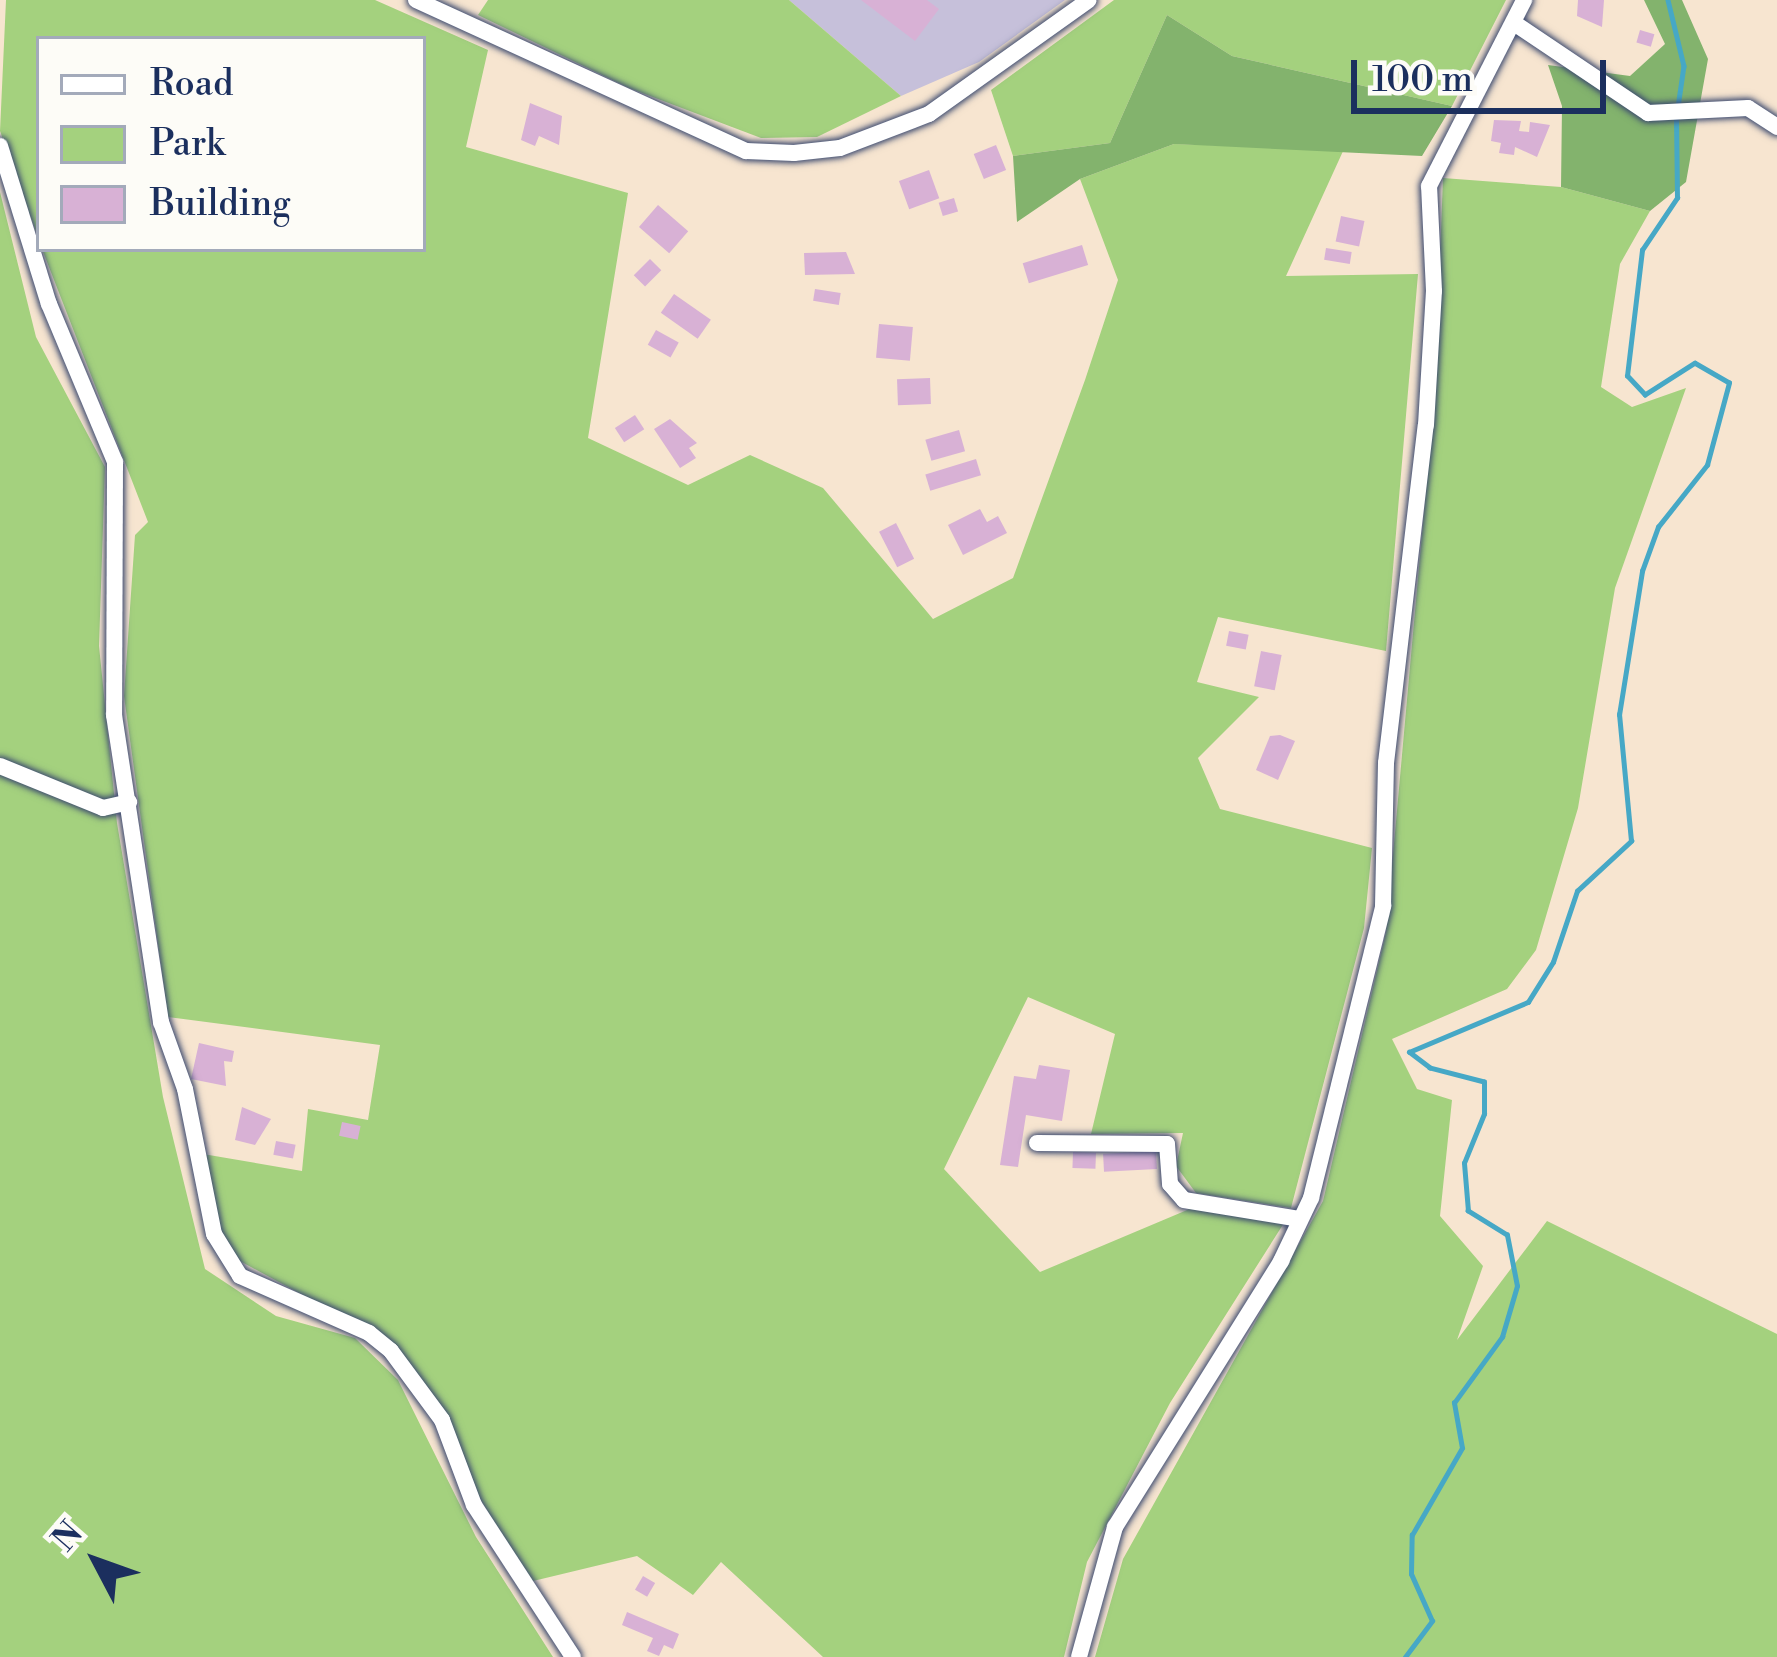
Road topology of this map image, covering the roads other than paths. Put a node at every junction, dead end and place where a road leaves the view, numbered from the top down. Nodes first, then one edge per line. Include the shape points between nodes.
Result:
1 (416, 0) edge
2 (1089, 0) edge
3 (1524, 0) edge
4 (1517, 25) junction
5 (1777, 127) edge
6 (0, 146) edge
7 (0, 766) edge
8 (129, 802) junction
9 (1037, 1143) dead end
10 (1300, 1219) junction
11 (573, 1657) edge
12 (1079, 1657) edge

1 - 2 street via 746,151 794,153 840,148 929,114
3 - 4 street
4 - 5 street via 1607,93 1648,113 1748,108
4 - 10 street via 1458,118 1429,186 1427,402 1386,764 1383,906
6 - 8 street via 50,304 115,462 115,715
7 - 8 street via 103,808
8 - 11 street via 161,1022 185,1089 202,1196 221,1252 240,1276 369,1333 391,1351 442,1420 474,1505
9 - 10 street via 1167,1144 1170,1184 1184,1200
10 - 12 street via 1114,1527

